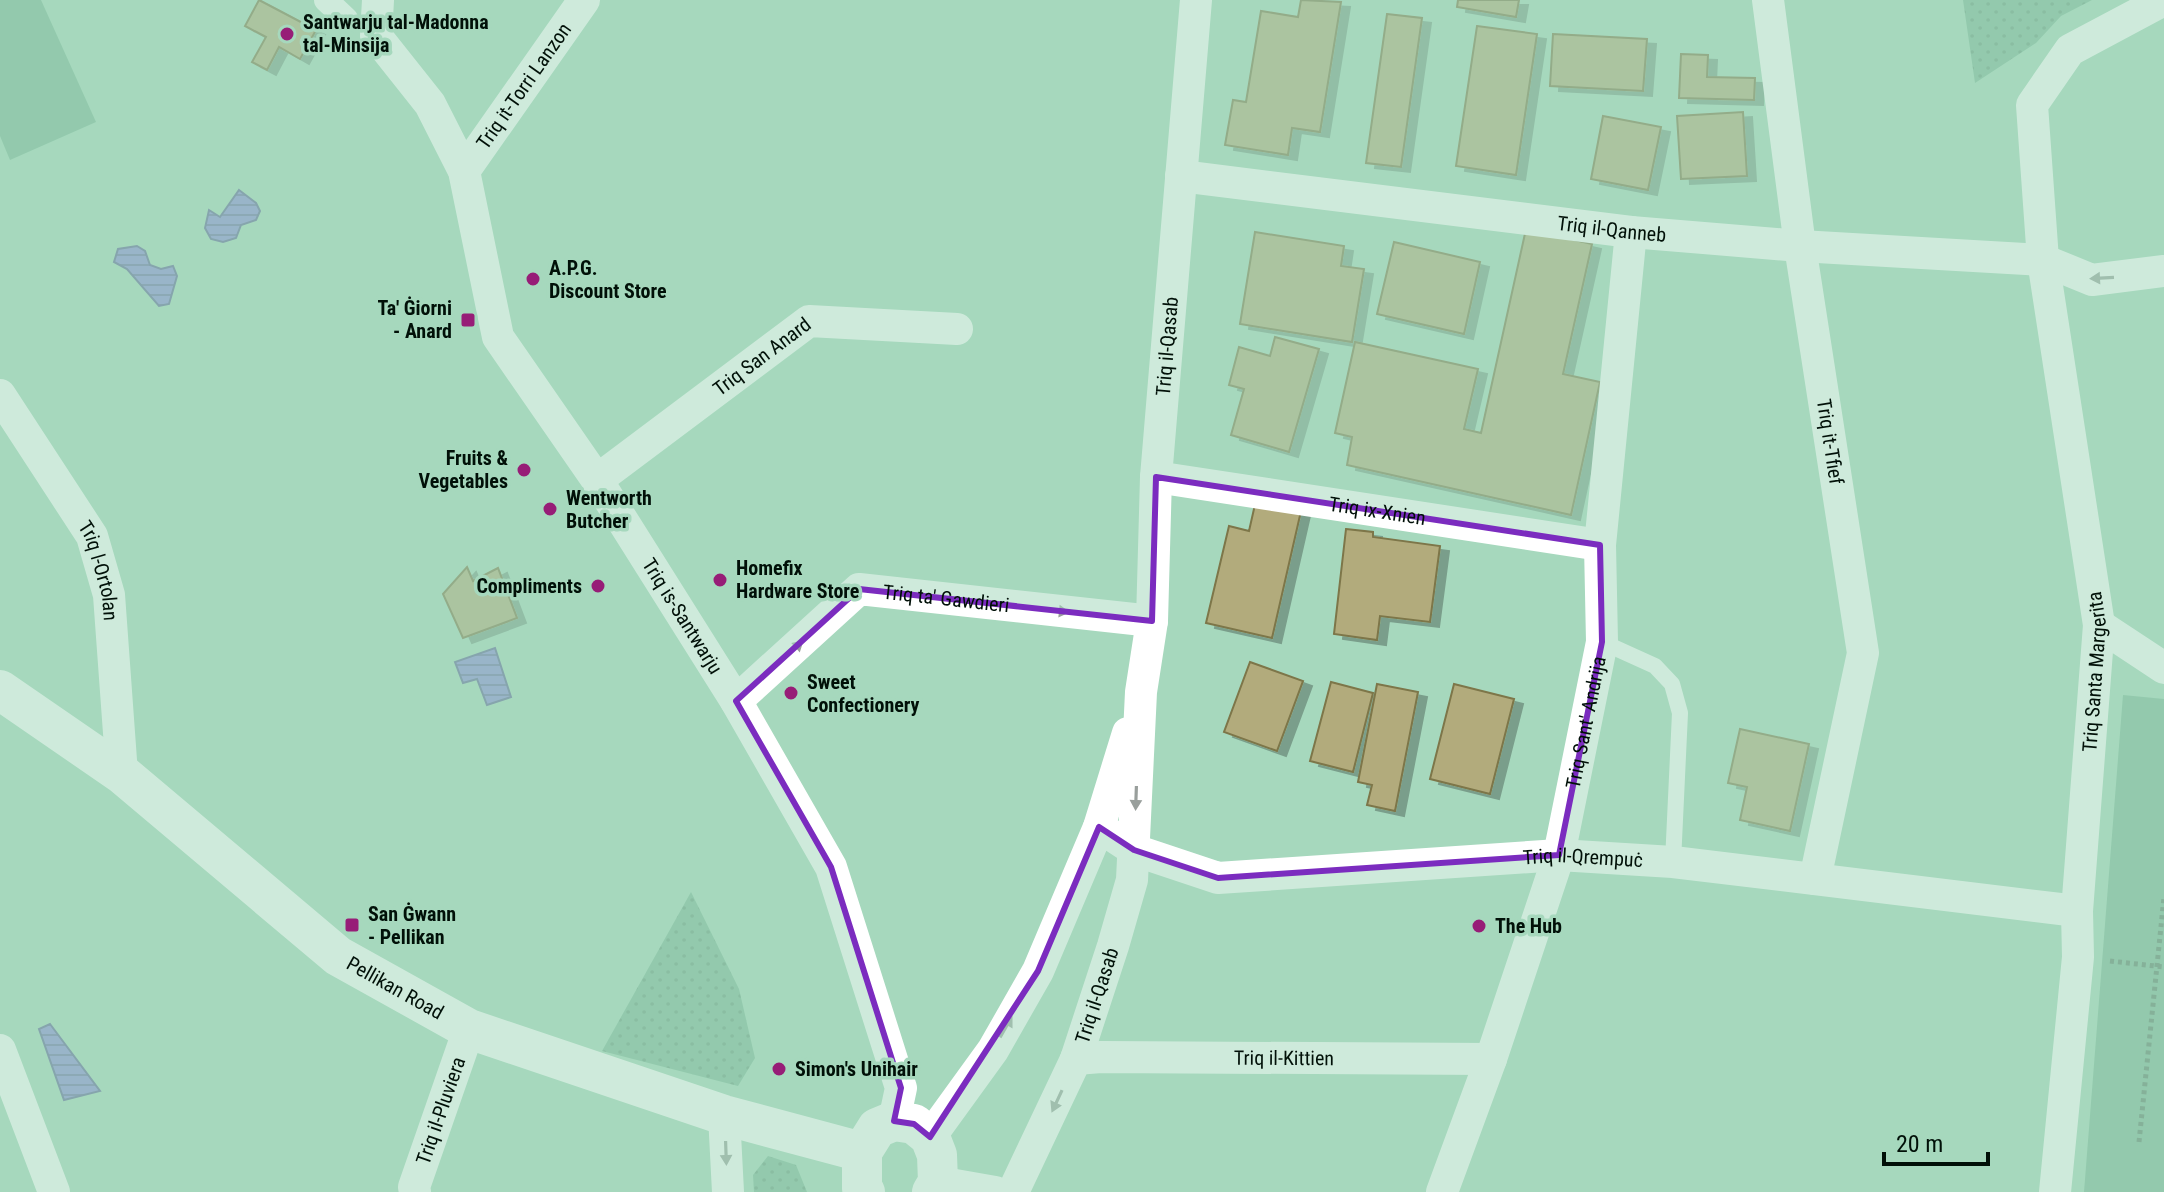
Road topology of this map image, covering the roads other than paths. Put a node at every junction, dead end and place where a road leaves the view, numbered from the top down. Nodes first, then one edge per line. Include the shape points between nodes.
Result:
1 (326, 0) edge
2 (378, 0) edge
3 (584, 0) edge
4 (1196, 0) edge
5 (1768, 0) edge
6 (2164, 0) edge
7 (346, 19) dead end
8 (464, 171) junction
9 (1181, 176) junction
10 (1631, 232) junction
11 (1800, 246) junction
12 (2043, 260) junction
13 (2164, 271) edge
14 (957, 329) dead end
15 (0, 395) edge
16 (1156, 477) junction
17 (597, 480) junction
18 (1600, 545) junction
19 (1152, 621) junction
20 (2099, 625) junction
21 (1602, 642) junction
22 (2164, 668) edge
23 (0, 690) edge
24 (1141, 692) junction
25 (736, 701) junction
26 (122, 774) junction
27 (1099, 827) junction
28 (1134, 850) junction
29 (1559, 855) junction
30 (1673, 862) junction
31 (1815, 879) junction
32 (2077, 911) junction
33 (469, 1029) junction
34 (0, 1050) edge
35 (1076, 1059) junction
36 (1491, 1059) junction
37 (724, 1115) junction
38 (894, 1121) junction
39 (930, 1137) junction
40 (862, 1152) junction
41 (935, 1187) edge
42 (54, 1192) edge
43 (415, 1192) edge
44 (728, 1192) edge
45 (865, 1192) edge
46 (995, 1192) edge
47 (1013, 1192) edge
48 (1442, 1192) edge
49 (2055, 1192) edge

1 - 7 street
2 - 8 street, Triq is-Santwarju via 376,36 430,104
3 - 8 street, Triq it-Torri Lanzon
4 - 9 street, Triq il-Qasab
5 - 11 street, Triq it-Tfief
6 - 12 street, Triq Santa Margerita via 2070,50 2032,105
8 - 17 street, Triq is-Santwarju via 498,337
9 - 10 street, Triq il-Qanneb
9 - 16 street, Triq il-Qasab
10 - 11 street, Triq il-Qanneb
10 - 18 street, Triq Sant' Andrija
11 - 12 street, Triq il-Qanneb
11 - 31 street, Triq it-Tfief via 1863,653
13 -> 12 street, Triq il-Qanneb via 2092,280
12 - 20 street, Triq Santa Margerita
14 - 17 street, Triq San Anard via 809,321
15 - 26 street, Triq l-Ortolan via 92,536 109,595
16 - 18 street, Triq ix-Xnien
16 - 19 street, Triq il-Qasab
17 - 25 street, Triq is-Santwarju
18 - 21 street, Triq Sant' Andrija
19 - 24 street, Triq il-Qasab
25 -> 19 street, Triq ta' Gawdieri via 859,589
20 - 22 street
20 - 32 street, Triq Santa Margerita
21 - 29 street, Triq Sant' Andrija
21 - 30 lane via 1655,666 1672,684 1680,713
23 - 26 street, Pellikan Road
24 - 27 street, Triq il-Qasab
24 -> 28 street, Triq il-Qasab
25 - 38 street, Triq is-Santwarju via 831,867 901,1088
26 - 33 street, Pellikan Road via 338,956
27 - 28 street, Triq il-Qrempuċ
39 -> 27 street, Triq il-Qasab via 993,1050 1038,971
28 - 29 street, Triq il-Qrempuċ via 1218,878
28 - 35 street, Triq il-Qasab via 1132,880
29 - 30 street, Triq il-Qrempuċ
29 - 36 street, Triq Sant' Andrija
30 - 31 street, Triq il-Qrempuċ
31 - 32 street, Triq il-Qrempuċ
32 - 49 street, Triq Santa Margerita via 2078,957
33 - 37 street, Pellikan Road
33 - 43 street, Triq il-Pluviera
34 - 42 street
35 - 36 street, Triq il-Kittien
35 -> 47 street, Triq il-Qasab
36 - 48 street, Triq Sant' Andrija
37 - 40 street, Pellikan Road
37 -> 44 street
38 - 39 street via 914,1124
38 - 40 street via 877,1128
39 - 41 street via 937,1155
40 - 45 street
41 - 46 street

